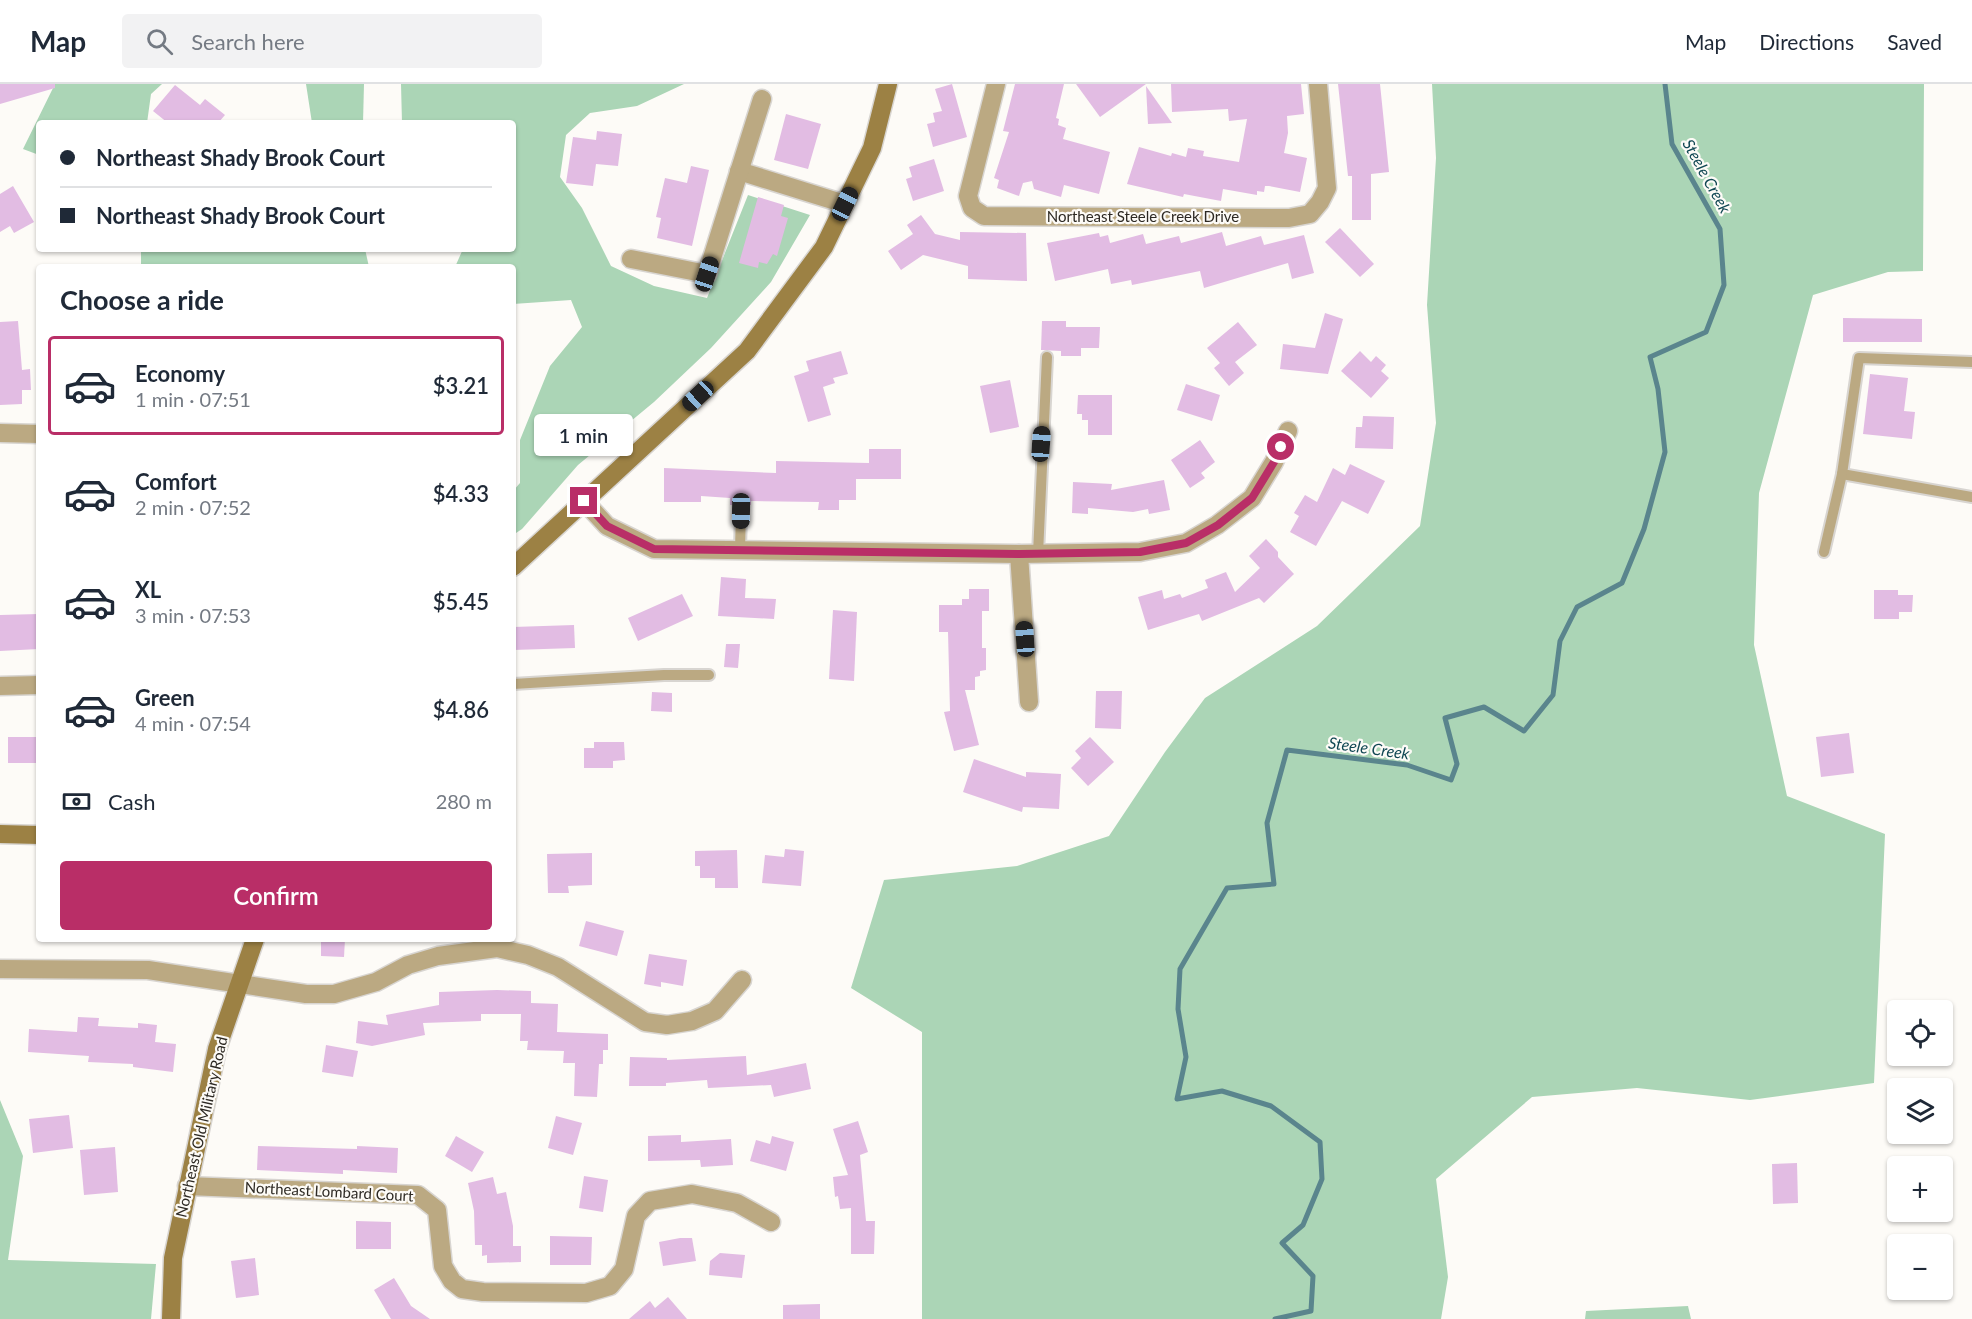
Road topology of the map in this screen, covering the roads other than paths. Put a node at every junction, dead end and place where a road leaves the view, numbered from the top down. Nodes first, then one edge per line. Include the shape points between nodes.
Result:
1 (888, 84) edge
2 (996, 84) edge
3 (1318, 84) edge
4 (762, 99) dead end
5 (739, 171) junction
6 (845, 204) junction
7 (631, 259) dead end
8 (1047, 357) dead end
9 (1972, 362) edge
10 (1288, 431) dead end
11 (0, 433) edge
12 (36, 434) edge
13 (1842, 474) junction
14 (1972, 497) edge
15 (584, 501) junction
16 (741, 511) dead end
17 (740, 550) junction
18 (1824, 552) dead end
19 (1029, 554) junction
20 (516, 562) edge
21 (709, 675) dead end
22 (516, 684) edge
23 (36, 685) edge
24 (0, 686) edge
25 (1029, 702) dead end
26 (0, 834) edge
27 (36, 835) edge
28 (254, 942) edge
29 (0, 969) edge
30 (742, 980) dead end
31 (239, 984) junction
32 (187, 1186) junction
33 (771, 1222) dead end
34 (171, 1319) edge

1 - 6 street via 872,148
2 - 3 street, Northeast Steele Creek Drive via 968,196 972,208 984,216 1290,218 1310,214 1327,188
4 - 5 street
5 - 6 street
5 - 7 street via 707,274
6 - 15 street via 824,247 747,351
8 - 19 lane
9 - 13 lane via 1859,358
10 - 19 street via 1252,498 1218,525 1186,543 1140,552
11 - 12 street
13 - 14 lane
13 - 18 lane
15 - 17 street via 607,526 654,549
15 - 20 street
16 - 17 lane
17 - 19 street
19 - 25 street
21 - 22 lane
23 - 24 street
26 - 27 street
28 - 31 street, Northeast Old Military Road
29 - 31 street via 148,970
30 - 31 street via 715,1011 692,1021 667,1025 645,1022 558,966 497,948 438,956 334,994
31 - 32 street, Northeast Old Military Road via 217,1049
32 - 33 street, Northeast Lombard Court via 418,1195 437,1210 443,1266 452,1281 462,1290 483,1292 586,1293 610,1286 624,1269 636,1216 650,1201 693,1194 737,1203
32 - 34 street, Northeast Old Military Road via 173,1258

